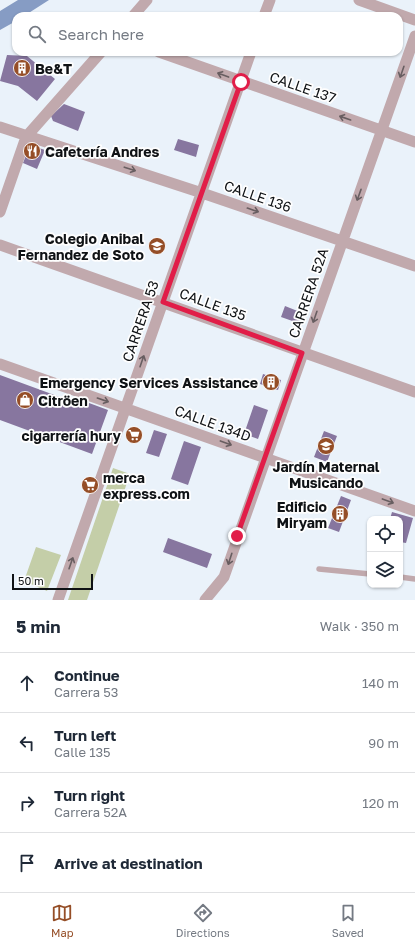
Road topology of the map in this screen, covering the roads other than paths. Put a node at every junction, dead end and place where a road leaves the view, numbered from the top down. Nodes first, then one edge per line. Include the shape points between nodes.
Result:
1 (147, 0) edge
2 (270, 0) edge
3 (359, 0) edge
4 (136, 12) edge
5 (266, 12) edge
6 (393, 12) edge
7 (403, 16) edge
8 (415, 20) edge
9 (415, 36) edge
10 (97, 56) edge
11 (170, 56) edge
12 (250, 56) edge
13 (241, 82) junction
14 (0, 127) edge
15 (382, 131) junction
16 (26, 137) junction
17 (415, 142) edge
18 (202, 193) junction
19 (0, 212) edge
20 (342, 240) junction
21 (0, 245) edge
22 (415, 266) edge
23 (163, 302) junction
24 (302, 353) junction
25 (0, 364) edge
26 (415, 392) edge
27 (126, 408) junction
28 (266, 458) junction
29 (415, 511) edge
30 (319, 569) dead end
31 (367, 574) edge
32 (403, 577) edge
33 (415, 579) edge
34 (58, 600) edge
35 (205, 600) edge

1 - 4 street
2 - 5 street
3 - 6 street
7 - 8 street
9 -> 15 street, CARRERA 52A
10 - 16 street
13 -> 11 street, CALLE 137
12 - 13 street, CARRERA 53
15 -> 13 street, CALLE 137
13 - 18 street, CARRERA 53
14 - 16 street, CALLE 136
15 - 17 street, CALLE 137
15 -> 20 street, CARRERA 52A
16 -> 18 street, CALLE 136
16 - 19 street
18 -> 20 street, CALLE 136
18 - 23 street, CARRERA 53
20 - 22 street, CALLE 136
20 -> 24 street, CARRERA 52A
21 - 23 street, CALLE 135
23 - 24 street, CALLE 135
27 -> 23 street, CARRERA 53
24 - 26 street, CALLE 135
24 - 28 street, CARRERA 52A
25 -> 27 street, CALLE 134D
27 -> 28 street, CALLE 134D
34 -> 27 street, CARRERA 53
28 -> 29 street, CALLE 134D
28 -> 35 street, CARRERA 52A via 224,577
30 - 31 lane
32 - 33 lane

